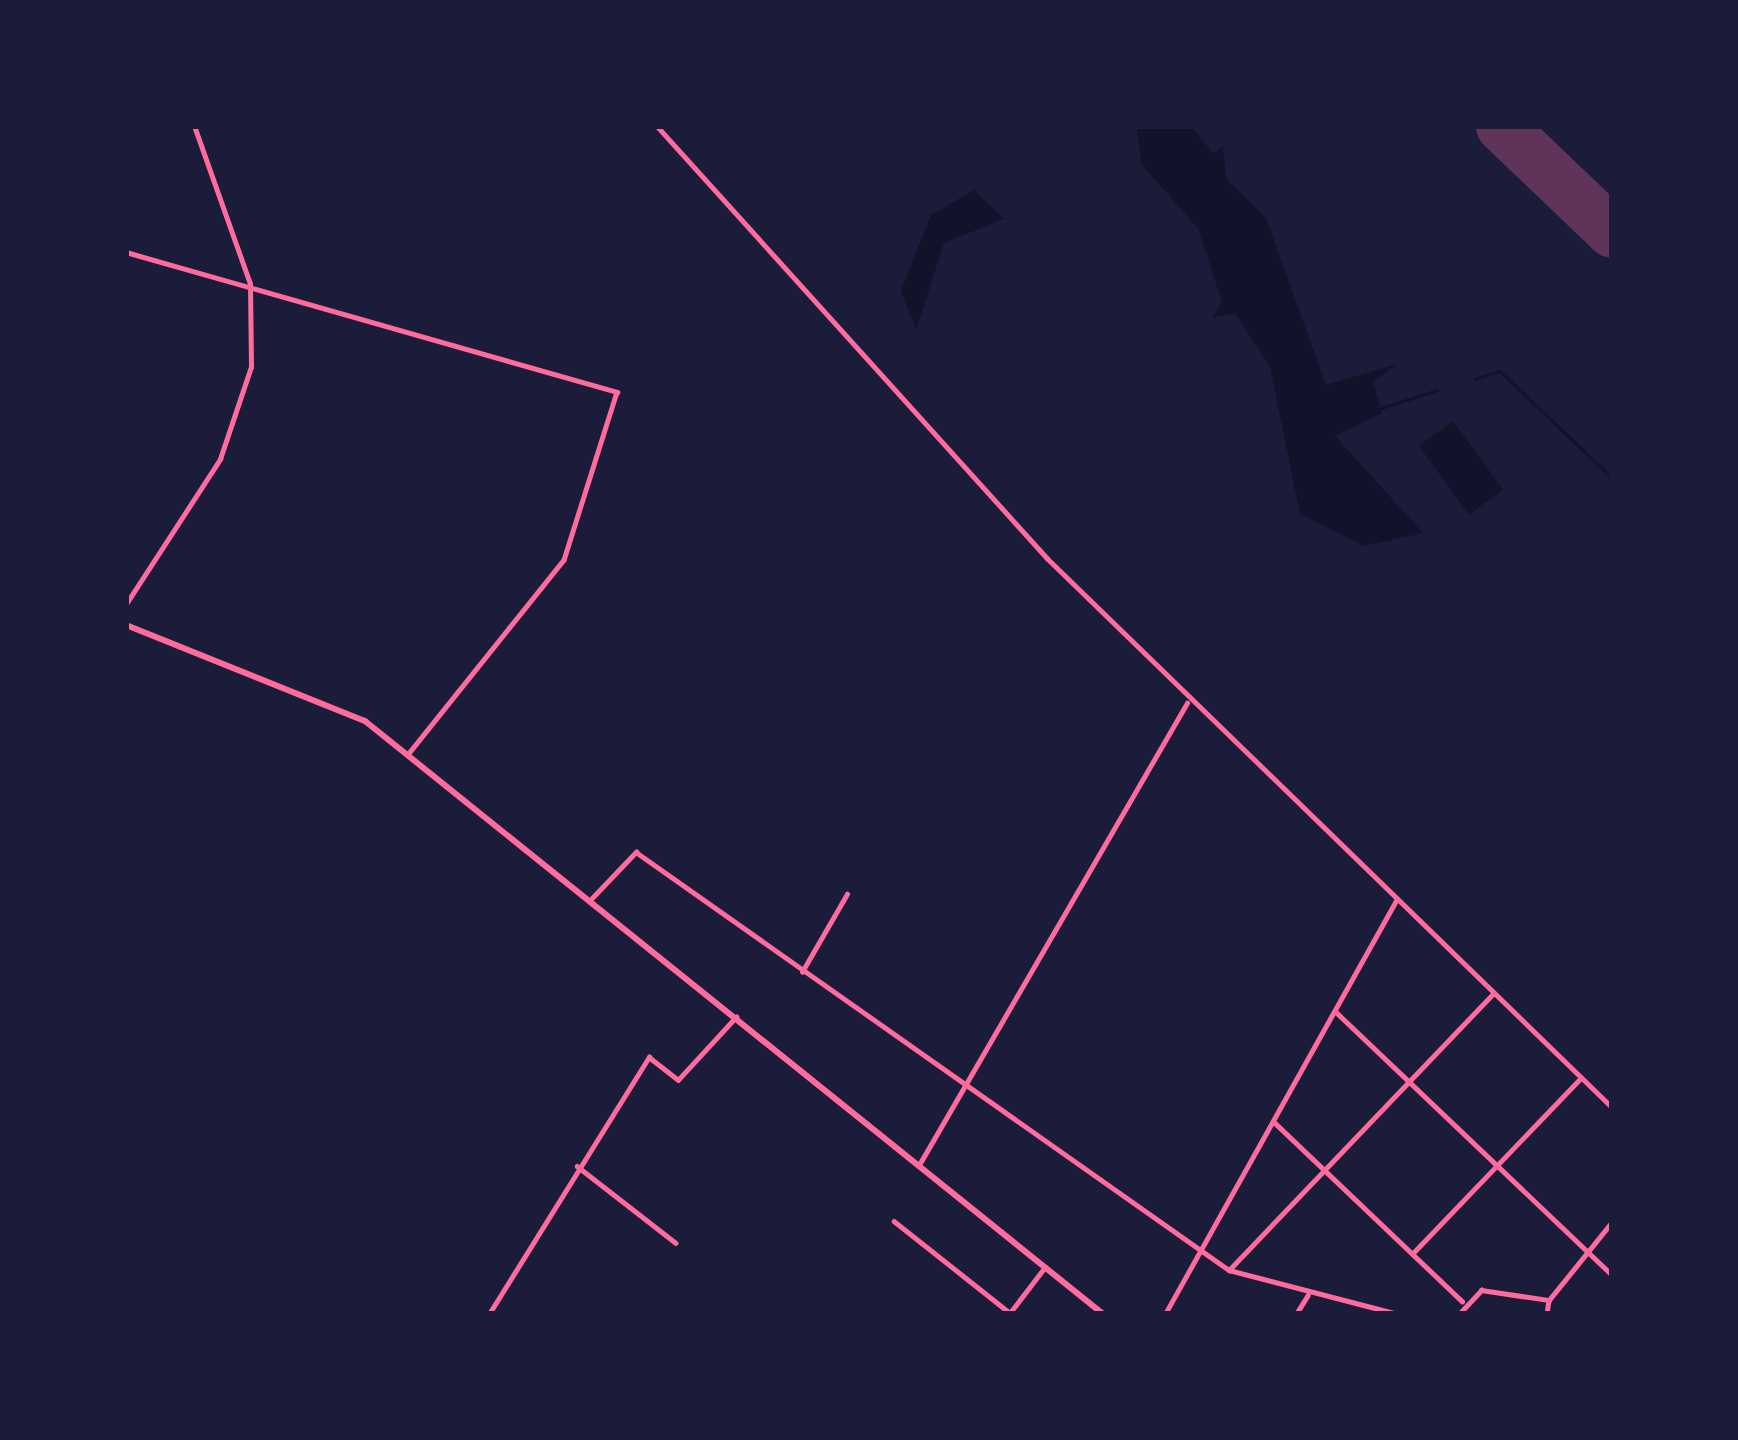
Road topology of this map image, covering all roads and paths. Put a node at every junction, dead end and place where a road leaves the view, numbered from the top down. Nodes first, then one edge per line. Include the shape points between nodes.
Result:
1 (194, 126) edge
2 (657, 126) edge
3 (126, 252) edge
4 (250, 284) junction
5 (126, 604) edge
6 (126, 625) edge
7 (1188, 700) junction
8 (408, 755) junction
9 (847, 894) dead end
10 (592, 898) junction
11 (1396, 899) junction
12 (802, 972) junction
13 (1494, 993) junction
14 (1335, 1011) junction
15 (736, 1017) junction
16 (1581, 1078) junction
17 (1409, 1082) junction
18 (966, 1088) junction
19 (1612, 1108) edge
20 (1274, 1122) junction
21 (919, 1165) junction
22 (577, 1166) junction
23 (1497, 1166) junction
24 (1324, 1170) junction
25 (894, 1221) dead end
26 (1612, 1222) edge
27 (676, 1244) dead end
28 (1586, 1250) junction
29 (1201, 1251) junction
30 (1412, 1254) junction
31 (1045, 1267) junction
32 (1229, 1270) junction
33 (1612, 1275) edge
34 (1307, 1294) junction
35 (1549, 1300) junction
36 (1462, 1301) junction
37 (1009, 1313) edge
38 (489, 1314) edge
39 (1103, 1314) edge
40 (1166, 1314) edge
41 (1296, 1314) edge
42 (1398, 1314) edge
43 (1459, 1314) edge
44 (1547, 1314) edge

1 - 4 street
2 - 7 street
3 - 4 street
4 - 5 street via 250,367 229,440
4 - 8 street via 617,392 564,560
6 - 8 main road via 323,695
7 - 11 street
7 - 18 street
8 - 10 main road
9 - 12 street
10 - 12 street via 636,852
10 - 15 main road
11 - 13 street
11 - 14 street
12 - 18 street
13 - 16 street
13 - 17 street
14 - 17 street
14 - 20 street
15 - 21 main road
15 - 22 street via 678,1080 649,1057
16 - 19 street
16 - 23 street
17 - 23 street
17 - 24 street
18 - 21 street
18 - 29 street
20 - 24 street
20 - 29 street
21 - 31 main road
22 - 27 street
22 - 38 street
23 - 28 street
23 - 30 street
24 - 30 street
24 - 32 street
25 - 37 street
26 - 28 street
28 - 33 street
28 - 35 street
29 - 32 street
29 - 40 street
30 - 36 street
31 - 37 street
31 - 39 main road
32 - 34 street
34 - 41 street
34 - 42 street
35 - 36 street via 1481,1290
35 - 44 street
36 - 43 street

